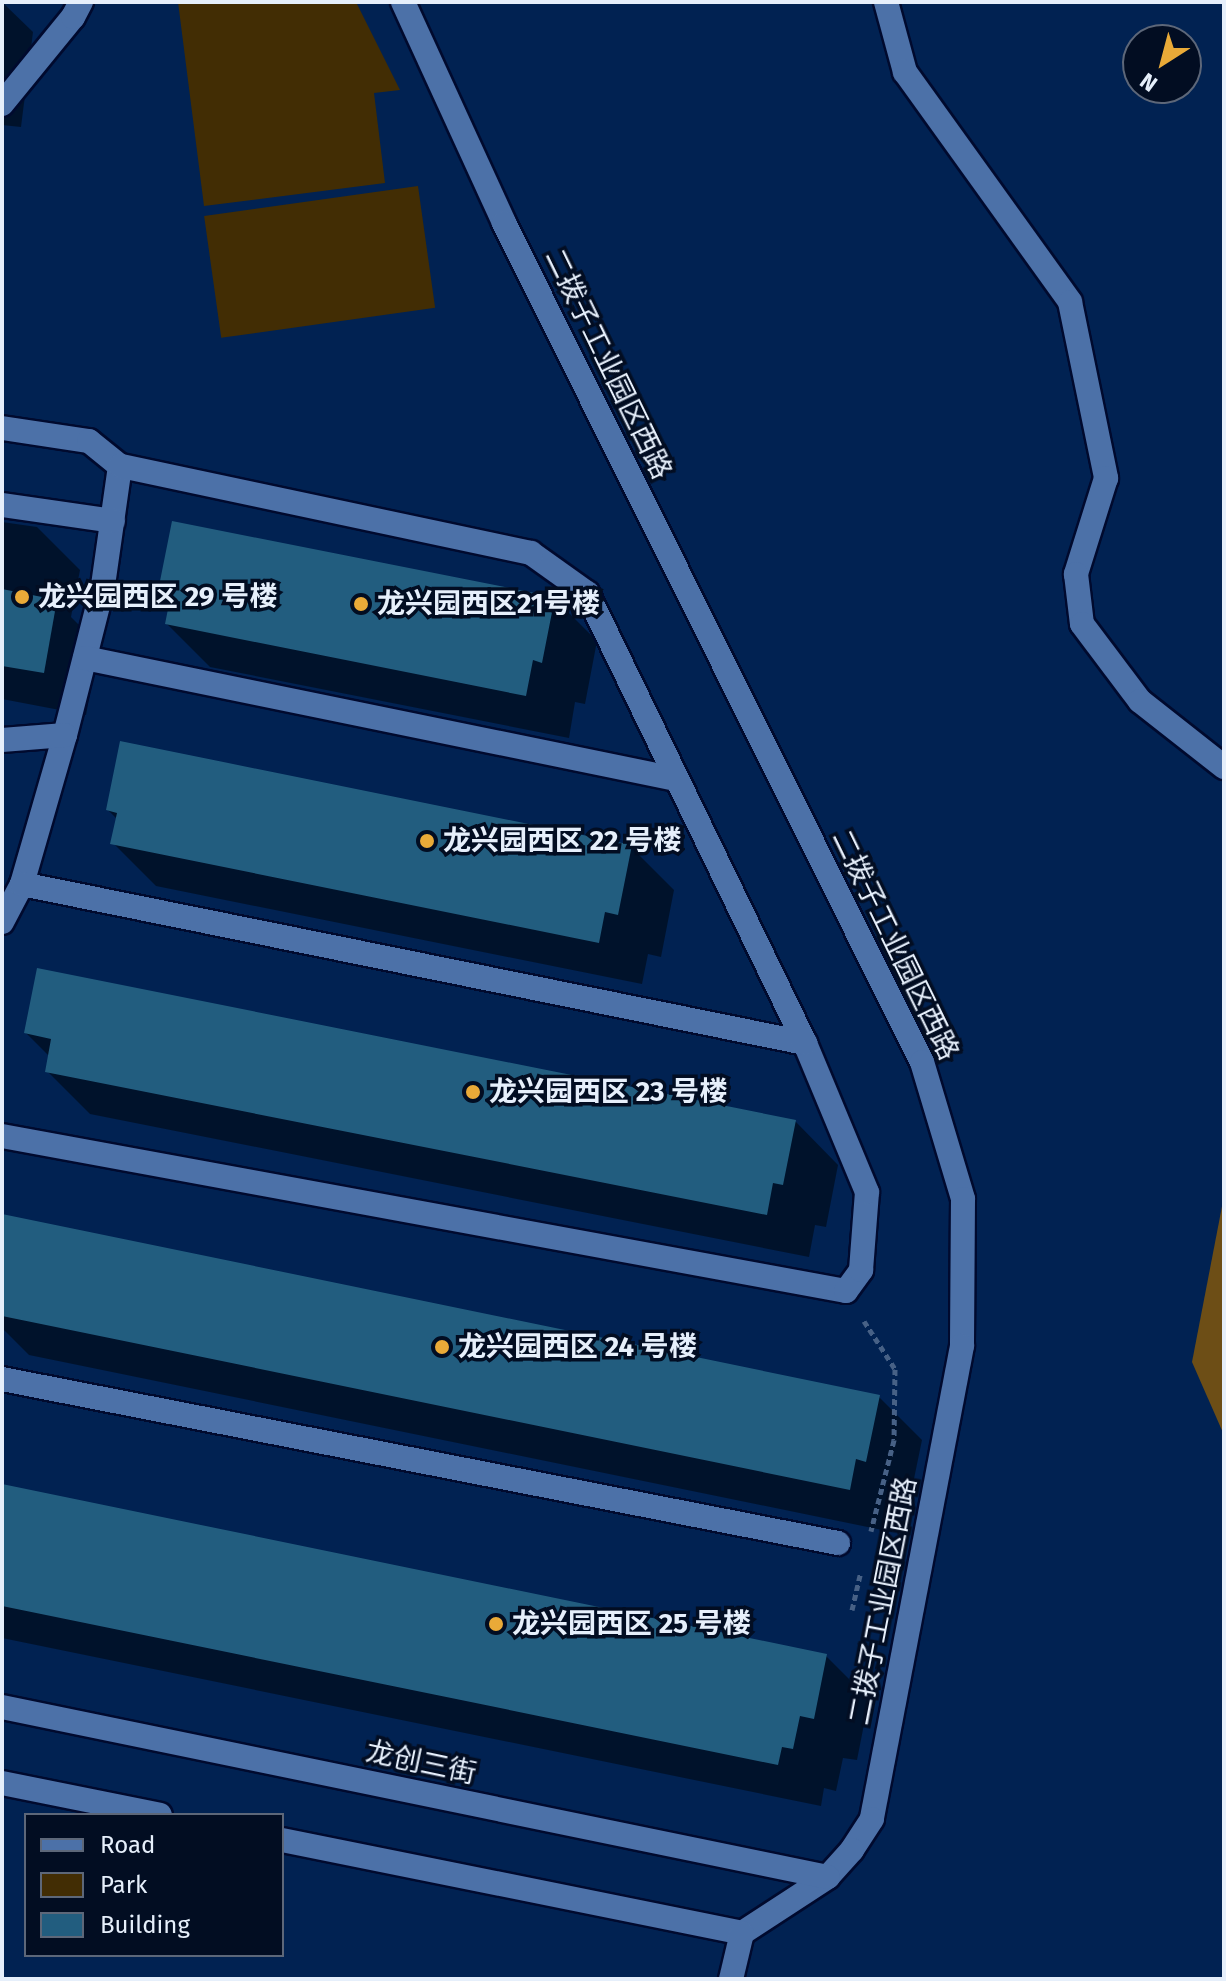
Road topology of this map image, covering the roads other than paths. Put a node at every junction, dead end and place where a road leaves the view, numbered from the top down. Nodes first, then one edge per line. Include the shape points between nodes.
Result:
1 (81, 2) edge
2 (403, 2) edge
3 (886, 2) edge
4 (2, 104) edge
5 (2, 428) edge
6 (120, 466) junction
7 (2, 505) edge
8 (113, 521) junction
9 (85, 658) junction
10 (65, 735) junction
11 (2, 740) edge
12 (1224, 767) edge
13 (676, 779) junction
14 (22, 884) junction
15 (2, 922) edge
16 (805, 1043) junction
17 (2, 1136) edge
18 (2, 1379) edge
19 (838, 1543) dead end
20 (2, 1707) edge
21 (2, 1783) edge
22 (150, 1813) edge
23 (284, 1840) edge
24 (828, 1877) junction
25 (742, 1933) junction
26 (731, 1979) edge

1 - 4 street
2 - 24 street, 二拨子工业园区西路 via 504,223 922,1062 963,1199 962,1346 872,1819
3 - 12 street via 905,72 1070,302 1106,478 1076,574 1082,624 1140,701
5 - 6 street via 89,441
6 - 8 street
6 - 13 street via 531,553 587,593
7 - 8 street
8 - 9 street
9 - 10 street
9 - 13 street
10 - 11 street
10 - 14 street
13 - 16 street
14 - 15 street
14 - 16 street
16 - 17 street via 867,1192 861,1270 846,1291
18 - 19 street
20 - 24 street, 龙创三街
21 - 22 street
23 - 25 street
24 - 25 street, 二拨子工业园区西路
25 - 26 street

